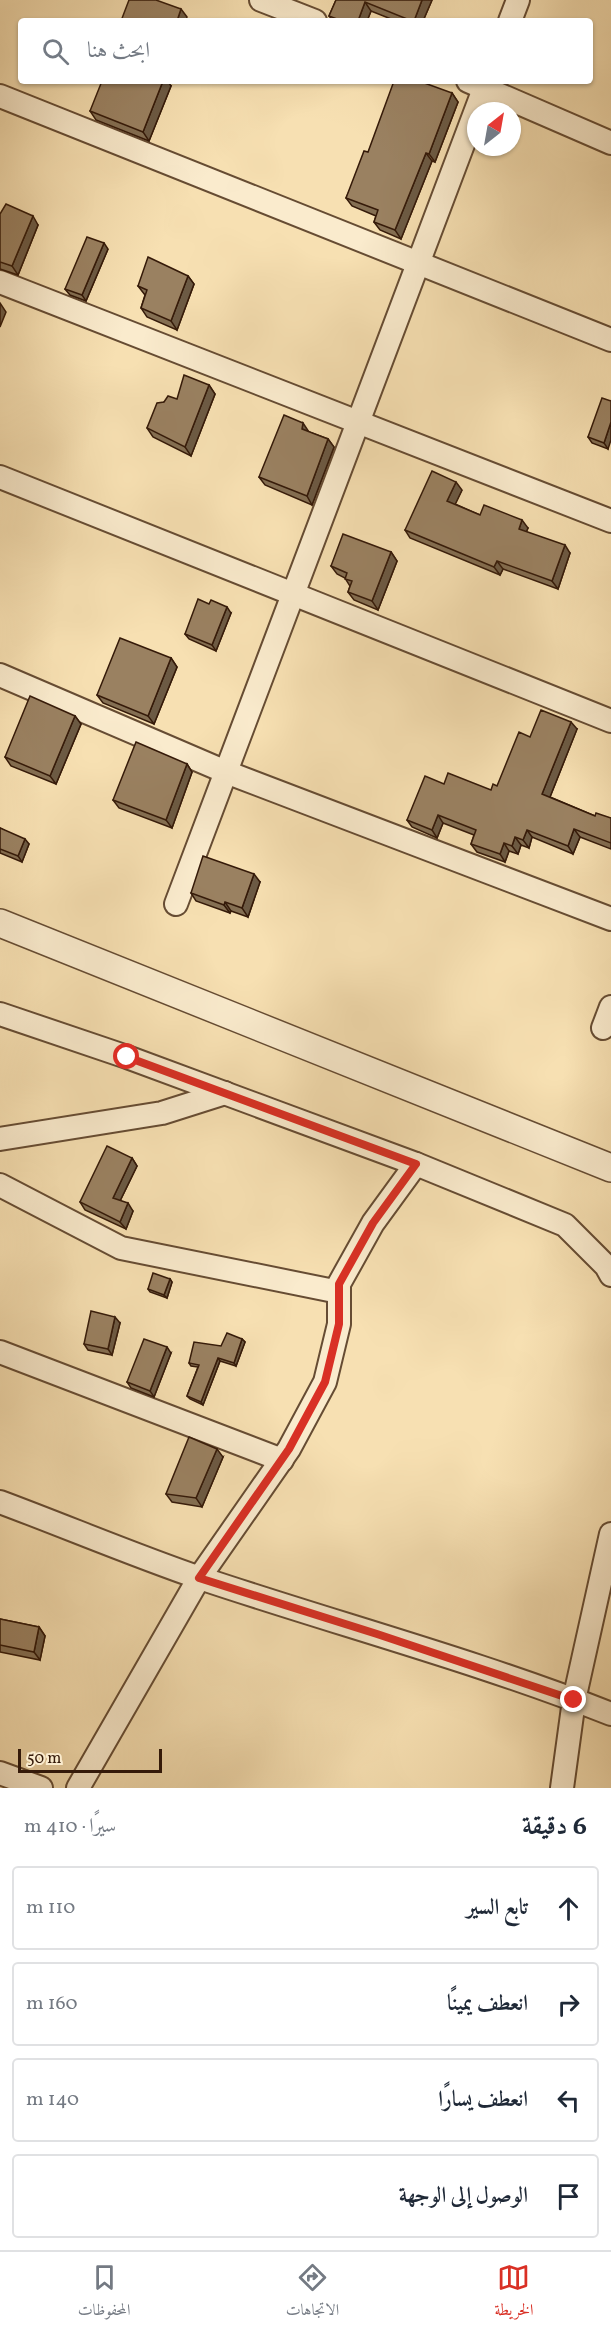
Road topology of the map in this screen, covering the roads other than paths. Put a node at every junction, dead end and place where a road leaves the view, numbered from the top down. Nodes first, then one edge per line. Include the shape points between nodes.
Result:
1 (261, 0) edge
2 (518, 0) edge
3 (307, 18) edge
4 (511, 18) edge
5 (480, 84) edge
6 (482, 84) edge
7 (0, 96) edge
8 (611, 143) edge
9 (418, 263) junction
10 (0, 282) edge
11 (611, 340) edge
12 (358, 421) junction
13 (0, 477) edge
14 (611, 521) edge
15 (293, 594) junction
16 (0, 675) edge
17 (611, 721) edge
18 (226, 772) junction
19 (176, 904) dead end
20 (611, 920) edge
21 (0, 922) edge
22 (0, 1014) edge
23 (225, 1093) junction
24 (0, 1139) edge
25 (416, 1164) junction
26 (611, 1168) edge
27 (0, 1185) edge
28 (611, 1275) edge
29 (339, 1293) junction
30 (0, 1352) edge
31 (282, 1460) junction
32 (0, 1502) edge
33 (611, 1534) edge
34 (199, 1578) junction
35 (574, 1700) junction
36 (611, 1714) edge
37 (0, 1773) edge
38 (41, 1788) edge
39 (78, 1788) edge
40 (562, 1788) edge

1 - 3 street
2 - 4 street
5 - 9 street
6 - 8 street
7 - 9 street
9 - 11 street
9 - 12 street
10 - 12 street
12 - 14 street
12 - 15 street
13 - 15 street
15 - 17 street
15 - 18 street
16 - 18 street
18 - 19 street
18 - 20 street
21 - 26 street
22 - 23 street
23 - 24 street via 162,1113
23 - 25 street
25 - 28 street via 565,1225
25 - 29 street via 373,1223 339,1284
27 - 29 street via 121,1248
29 - 31 street via 339,1324 325,1382
30 - 31 street
31 - 34 street
32 - 34 street
33 - 35 street
34 - 35 street
34 - 39 street
35 - 36 street
35 - 40 street
37 - 38 street

